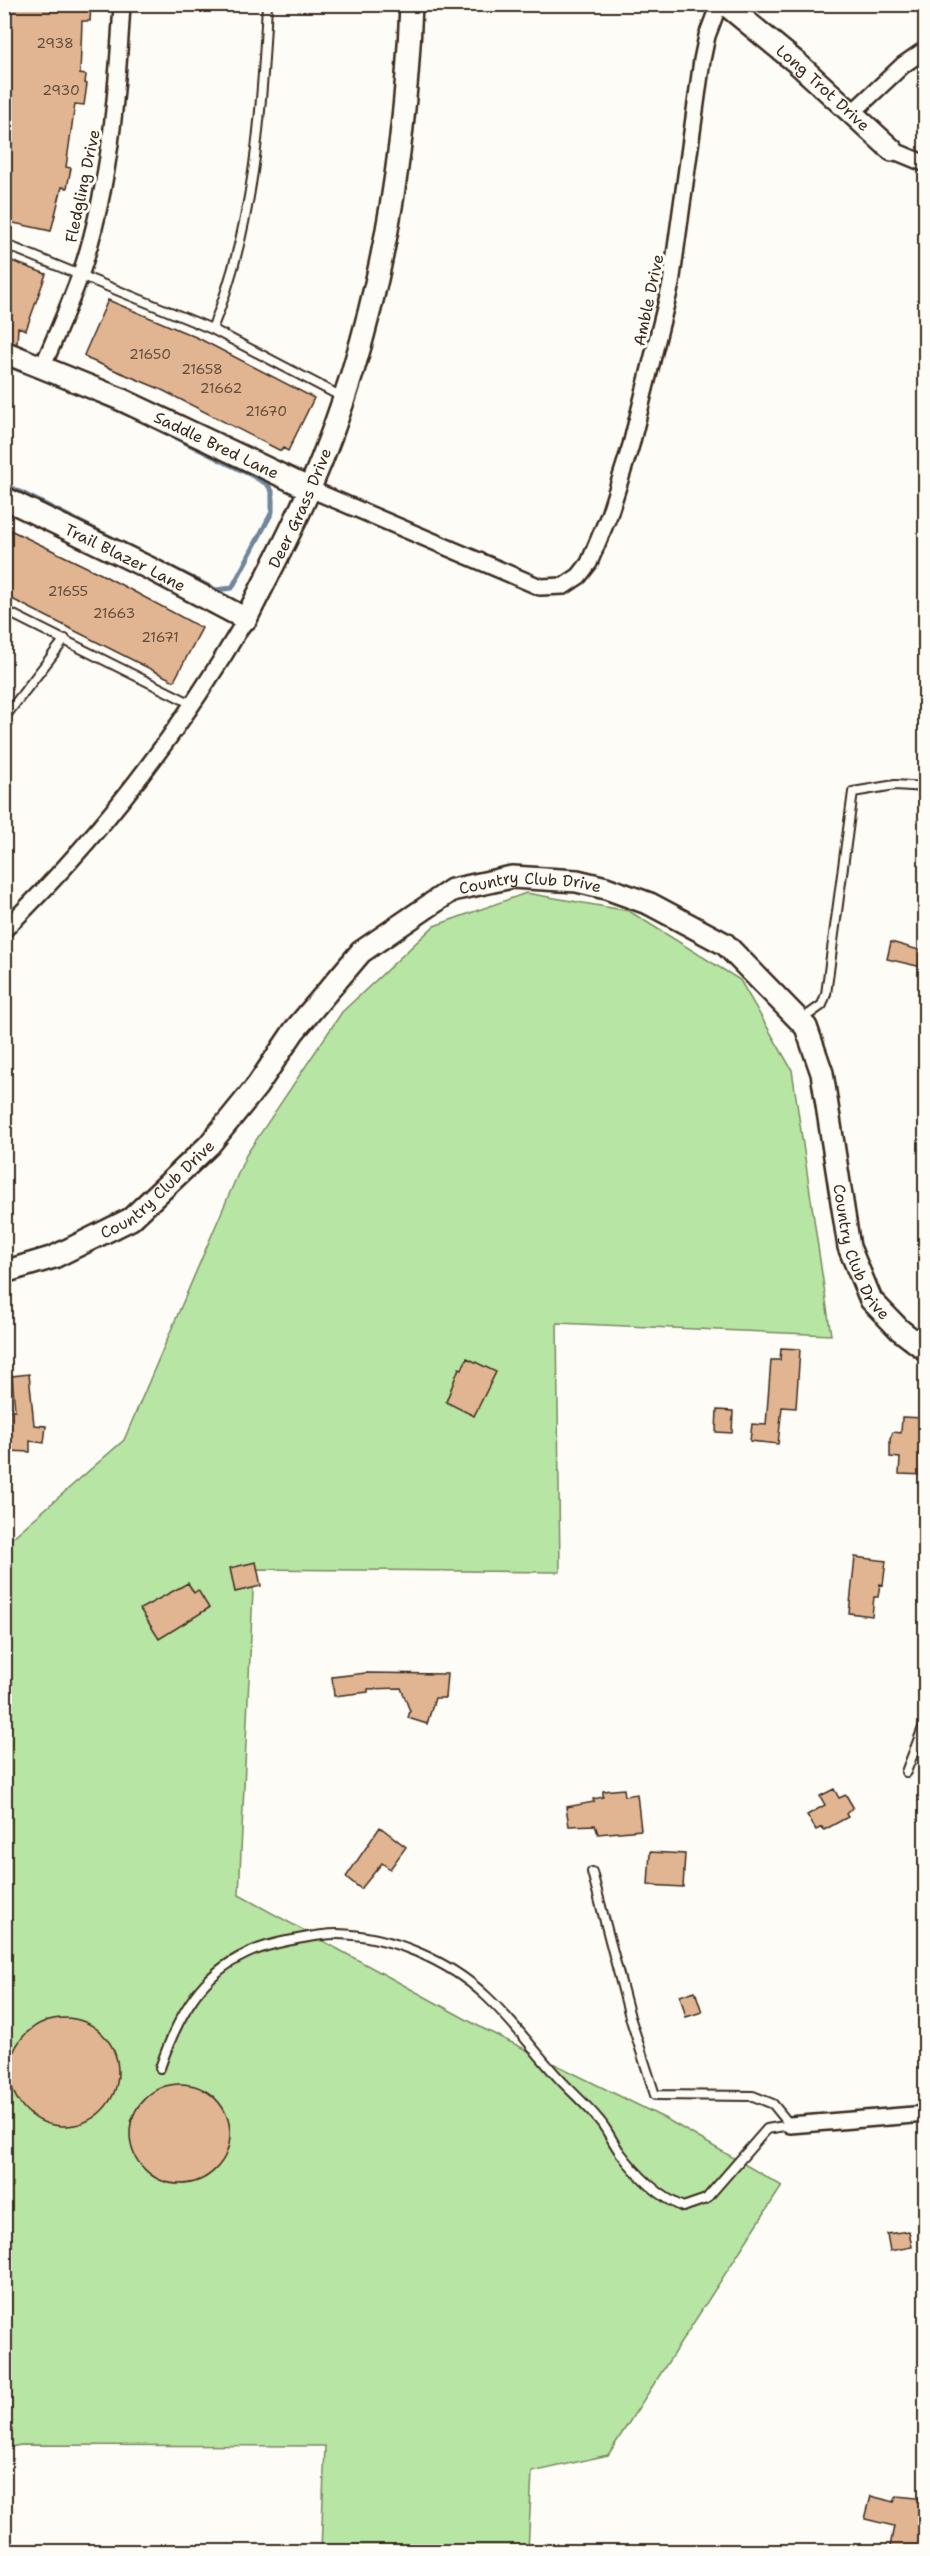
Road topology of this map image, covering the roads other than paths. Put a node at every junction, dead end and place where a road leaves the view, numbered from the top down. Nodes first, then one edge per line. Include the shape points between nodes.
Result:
1 (122, 4) edge
2 (267, 4) edge
3 (411, 4) edge
4 (719, 4) edge
5 (725, 4) edge
6 (926, 49) edge
7 (852, 113) junction
8 (892, 150) joint
9 (926, 164) edge
10 (4, 244) edge
11 (81, 273) junction
12 (212, 329) junction
13 (4, 352) edge
14 (43, 366) junction
15 (344, 398) junction
16 (310, 489) junction
17 (4, 498) edge
18 (564, 586) joint
19 (4, 610) edge
20 (246, 619) junction
21 (64, 639) junction
22 (194, 705) junction
23 (4, 718) edge
24 (926, 788) edge
25 (4, 930) edge
26 (800, 1021) junction
27 (4, 1272) edge
28 (926, 1350) edge
29 (926, 1720) edge
30 (906, 1772) dead end
31 (592, 1872) dead end
32 (160, 2068) dead end
33 (926, 2114) edge
34 (790, 2126) junction

1 - 11 street, Fledgling Drive via 110,144
2 - 12 lane via 263,86 249,187
3 - 15 street, Deer Grass Drive via 406,97 391,212 379,276
4 - 18 street, Amble Drive via 702,60 679,241 645,394 595,551 579,576
5 - 7 street, Long Trot Drive
6 - 7 street
7 - 8 street, Long Trot Drive
8 - 9 street, Long Trot Drive
10 - 11 lane
11 - 12 lane
11 - 14 street, Fledgling Drive
12 - 15 lane
13 - 14 street, Saddle Bred Lane
14 - 16 street, Saddle Bred Lane
15 - 16 street, Deer Grass Drive
16 - 18 street, Saddle Bred Lane via 532,584
16 - 20 street, Deer Grass Drive
17 - 20 street, Trail Blazer Lane
19 - 21 lane
20 - 22 street, Deer Grass Drive
21 - 22 lane
21 - 23 lane
22 - 25 street, Deer Grass Drive via 99,829
24 - 26 lane via 895,785 853,792 826,994 822,1005
26 - 27 street, Country Club Drive via 725,944 650,904 577,881 512,878 452,890 361,952 294,1031 257,1086 209,1145 131,1219 54,1257
26 - 28 street, Country Club Drive via 806,1027 822,1073 849,1247 871,1300
29 - 30 lane
31 - 34 lane via 655,2095 753,2096 773,2104
32 - 34 lane via 168,2044 212,1973 268,1944 337,1934 420,1953 485,1995 600,2121 638,2174 664,2198 683,2206 706,2199 767,2130
33 - 34 street

